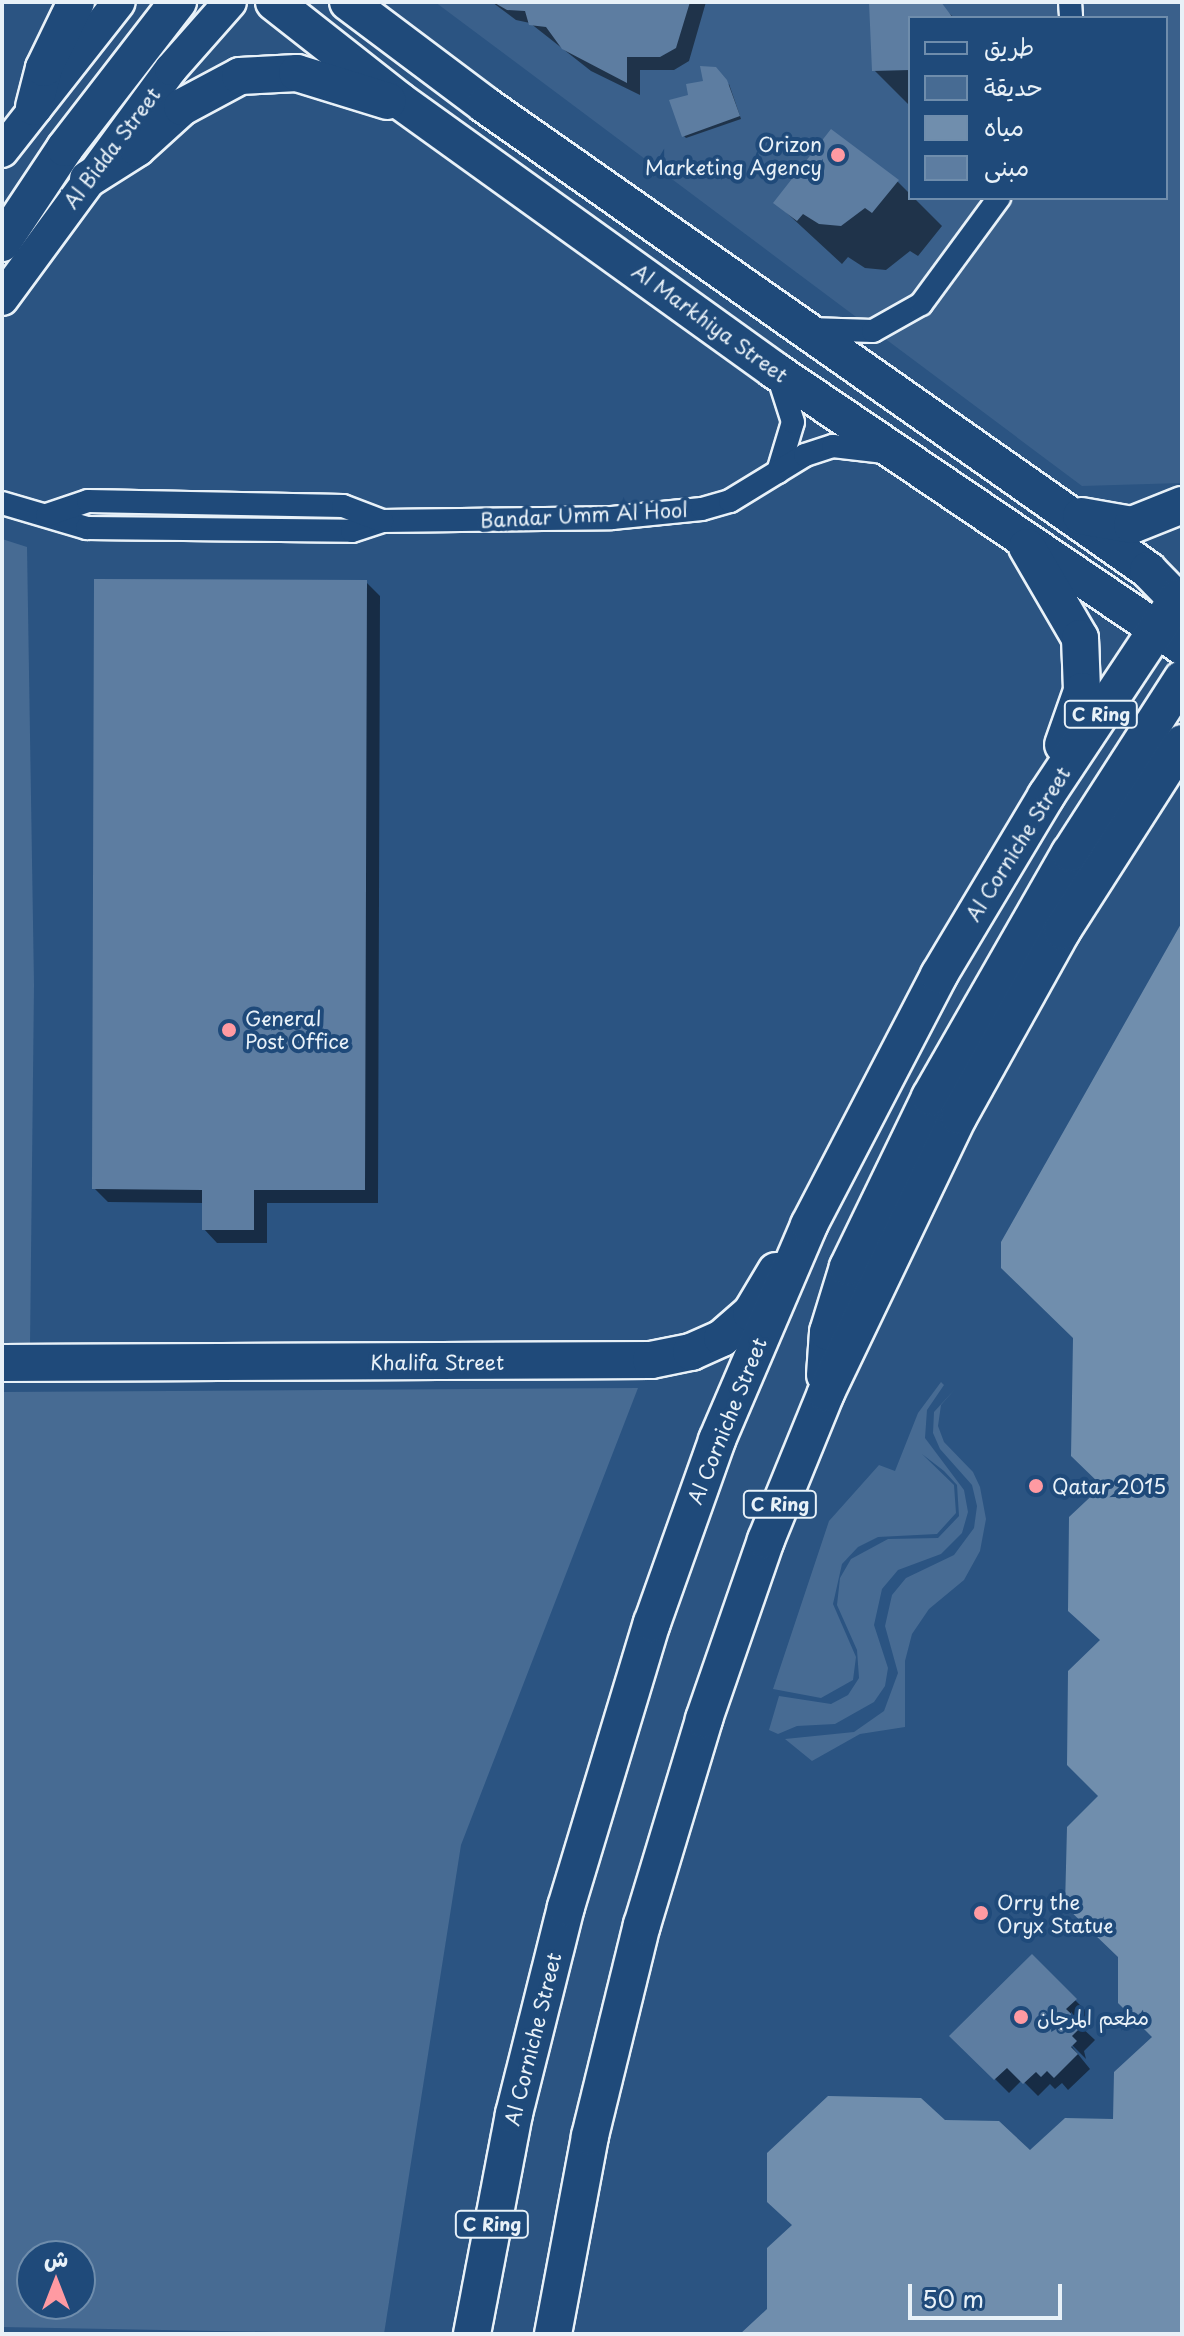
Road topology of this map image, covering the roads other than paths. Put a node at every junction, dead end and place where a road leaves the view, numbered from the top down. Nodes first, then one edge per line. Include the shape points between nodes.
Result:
1 (76, 2) edge
2 (119, 2) edge
3 (178, 2) edge
4 (230, 2) edge
5 (274, 2) edge
6 (348, 2) edge
7 (390, 2) edge
8 (400, 101) junction
9 (485, 105) junction
10 (34, 107) junction
11 (2, 151) edge
12 (88, 179) junction
13 (998, 200) edge
14 (2, 243) edge
15 (2, 299) edge
16 (805, 329) junction
17 (774, 370) junction
18 (902, 456) junction
19 (778, 472) junction
20 (2, 503) edge
21 (1182, 505) edge
22 (1068, 514) junction
23 (1026, 540) junction
24 (1181, 598) edge
25 (1168, 639) edge
26 (1182, 679) edge
27 (1182, 743) edge
28 (1046, 796) junction
29 (809, 1225) junction
30 (2, 1363) edge
31 (826, 1393) junction
32 (472, 2334) edge
33 (553, 2334) edge

1 - 10 main road via 44,68
2 - 10 main road
3 - 14 main road via 65,148
4 - 12 main road, Al Bidda Street
5 - 8 main road, Al Markhiya Street
6 - 9 main road
7 - 9 main road via 467,68
8 - 12 main road via 366,97 297,73 240,76 182,107 137,148
8 - 17 main road, Al Markhiya Street
9 - 16 main road
10 - 11 main road
12 - 15 main road, Al Bidda Street
13 - 16 street via 921,304 873,331
16 - 22 main road
17 - 18 main road, Al Markhiya Street
17 - 19 street via 790,401 793,422
18 - 19 street, Bandar Umm Al Hool via 833,446
18 - 23 main road, Al Markhiya Street
19 - 20 street, Bandar Umm Al Hool via 730,501 669,514 382,521 352,531 87,528
21 - 22 main road via 1132,525
22 - 24 main road
23 - 25 main road, Al Markhiya Street
23 - 28 main road via 1076,628 1083,670 1078,707
24 - 25 main road, Al Corniche Street / C Ring
25 - 28 main road, Al Corniche Street / C Ring
26 - 31 main road via 1070,853 930,1097 834,1304
27 - 31 main road, C Ring via 1062,931 979,1080
28 - 29 main road, Al Corniche Street / C Ring via 939,975
29 - 30 main road, Khalifa Street via 786,1251 763,1299 738,1326 708,1346 671,1357
29 - 32 main road, Al Corniche Street / C Ring via 702,1482 588,1829 526,2062
31 - 33 main road, C Ring via 744,1598 657,1868 606,2065

